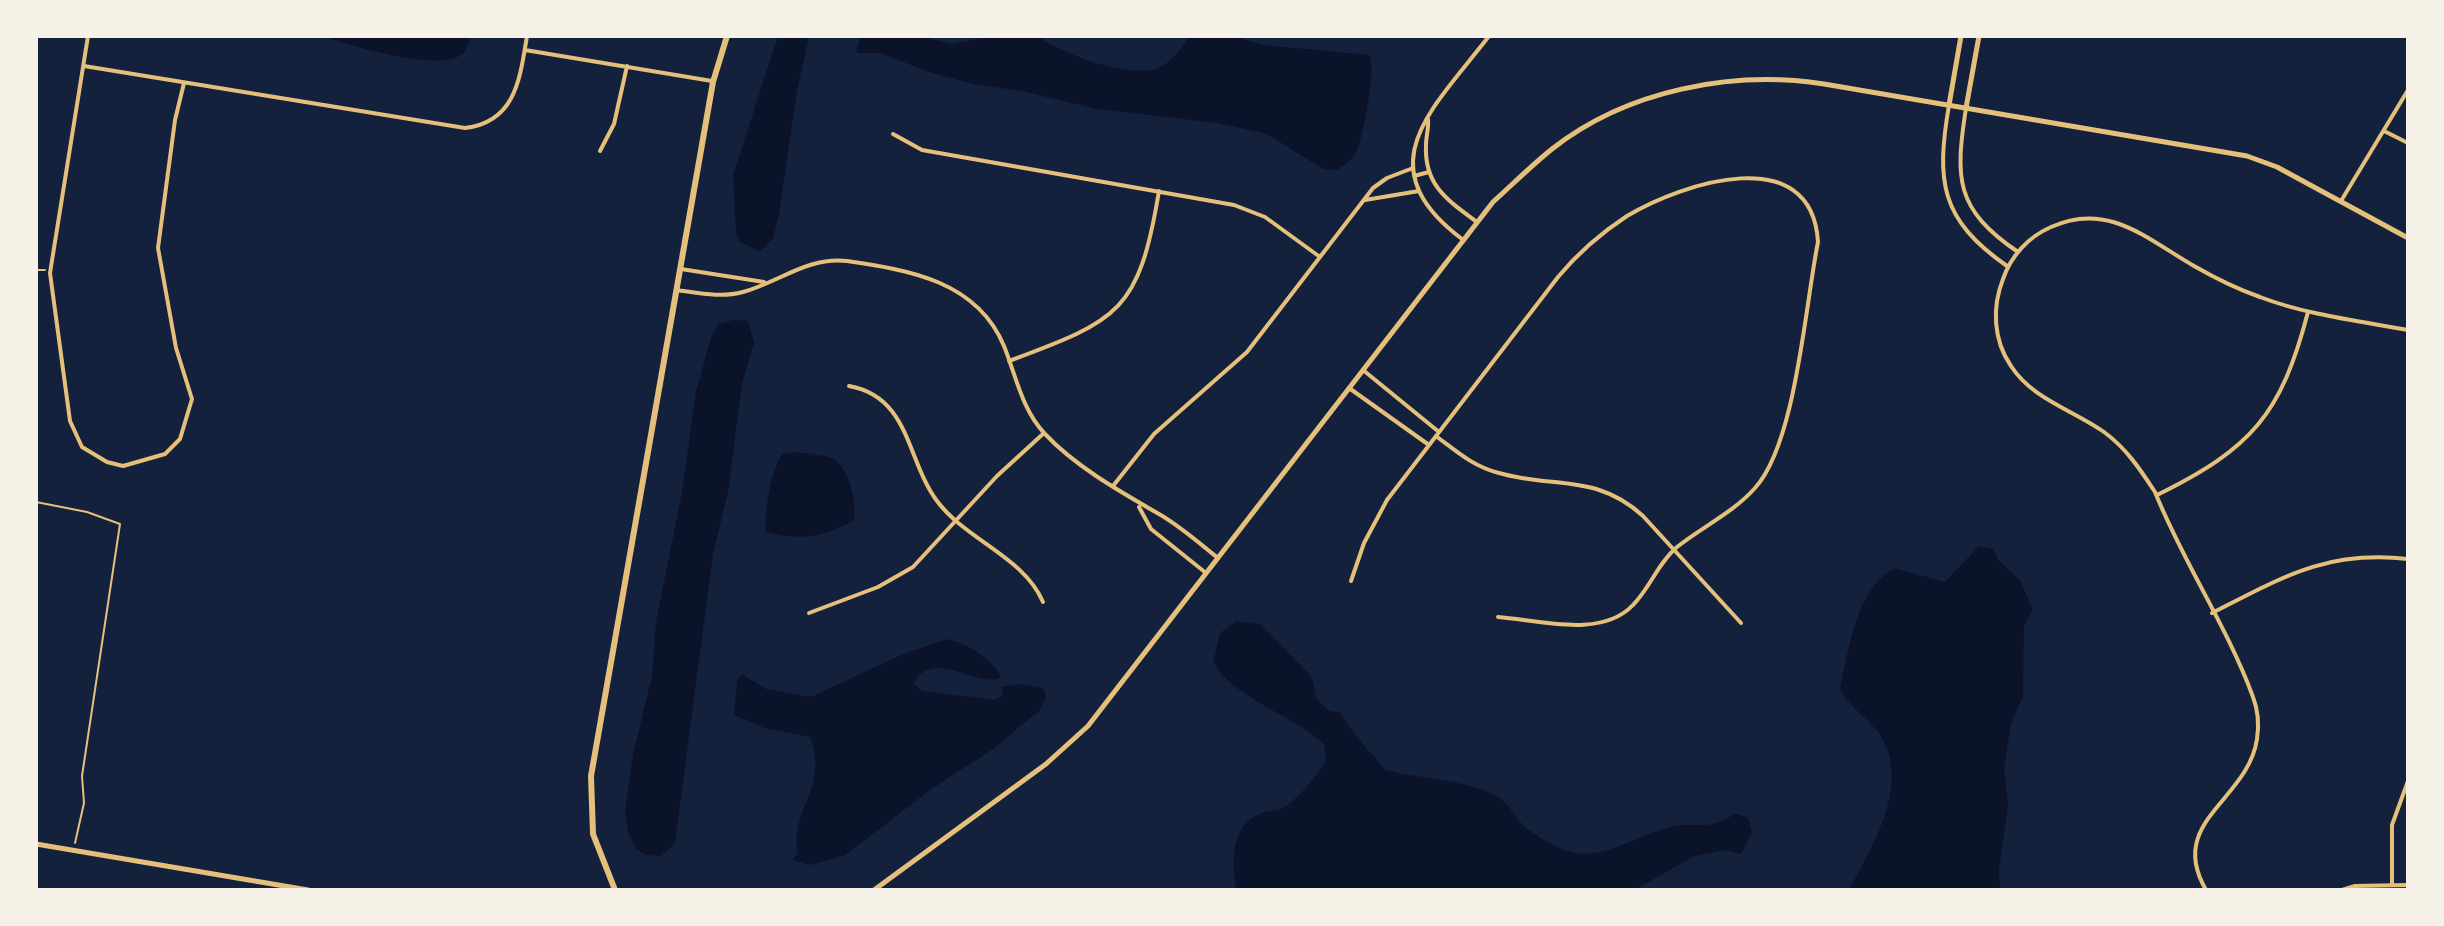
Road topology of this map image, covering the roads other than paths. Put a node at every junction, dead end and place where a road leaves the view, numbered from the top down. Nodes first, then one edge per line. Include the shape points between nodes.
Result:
1 (88, 36) edge
2 (527, 36) edge
3 (727, 36) edge
4 (1489, 36) edge
5 (1961, 36) edge
6 (1979, 36) edge
7 (525, 50) junction
8 (83, 66) junction
9 (627, 66) junction
10 (713, 82) junction
11 (184, 83) junction
12 (2408, 90) edge
13 (1949, 105) junction
14 (1966, 108) junction
15 (1427, 116) junction
16 (2384, 131) junction
17 (893, 134) dead end
18 (2408, 143) edge
19 (600, 151) dead end
20 (1413, 168) junction
21 (1429, 172) junction
22 (1414, 176) junction
23 (1159, 191) junction
24 (1419, 191) junction
25 (1365, 200) junction
26 (2340, 203) junction
27 (1477, 222) junction
28 (2408, 238) edge
29 (1462, 239) junction
30 (2018, 252) junction
31 (1320, 257) junction
32 (2007, 266) junction
33 (681, 269) junction
34 (766, 282) junction
35 (676, 290) junction
36 (2308, 312) junction
37 (2408, 330) edge
38 (1009, 361) junction
39 (1363, 370) junction
40 (849, 386) dead end
41 (1349, 388) junction
42 (1044, 433) junction
43 (1437, 434) junction
44 (1429, 445) junction
45 (1113, 486) junction
46 (2156, 495) junction
47 (1138, 505) junction
48 (956, 522) junction
49 (1675, 550) junction
50 (1219, 558) junction
51 (2408, 559) edge
52 (1207, 573) junction
53 (1351, 581) dead end
54 (1043, 602) dead end
55 (809, 613) dead end
56 (2212, 613) junction
57 (1498, 617) dead end
58 (1741, 623) dead end
59 (2408, 781) edge
60 (36, 844) edge
61 (2392, 885) junction
62 (2408, 885) edge
63 (308, 890) edge
64 (615, 890) edge
65 (874, 890) edge
66 (2206, 890) edge
67 (2342, 890) edge

1 - 8 street
2 - 7 street
3 - 10 main road
4 - 15 street
5 - 13 street
6 - 14 street
7 - 9 street
7 - 11 street via 516,92 496,117 476,126 454,128
8 - 11 street
8 - 11 street via 50,273 70,421 82,447 123,466 165,454 180,439 192,399 176,348 158,248
9 - 10 street
9 - 19 street via 616,118
10 - 33 main road
12 - 16 street
13 - 14 street
13 - 27 street via 1790,80 1729,81 1674,91 1616,112 1561,142
13 - 32 street via 1941,157 1949,205 1972,240
14 - 26 street via 2247,156
14 - 30 street via 1958,160 1964,194 1982,225
15 - 20 street via 1416,140
15 - 21 street
16 - 18 street
16 - 26 street
17 - 23 street via 918,149
20 - 22 street
20 - 25 street via 1385,179
21 - 22 street
21 - 27 street via 1440,195
22 - 24 street
23 - 31 street via 1250,210
23 - 38 street via 1146,262 1123,301 1081,334
24 - 25 street
24 - 29 street via 1436,218
25 - 31 street
26 - 28 street
27 - 29 street
29 - 39 street
30 - 32 street
30 - 36 street via 2040,232 2064,222 2114,220 2227,284
31 - 45 street via 1242,357 1154,434
32 - 46 street via 1995,316 2010,366 2038,394 2117,443
33 - 34 street
33 - 35 main road
34 - 35 street via 725,295
34 - 38 street via 836,260 928,276 980,309
35 - 64 main road via 591,776 593,834
36 - 37 street
36 - 46 street via 2293,365 2264,420 2217,463
38 - 42 street via 1027,409
39 - 41 street
39 - 43 street
40 - 48 street via 874,393 893,410 926,485
41 - 44 street
41 - 50 street
42 - 45 street
42 - 48 street
43 - 44 street
43 - 49 street via 1467,460 1494,472 1606,491 1639,512
43 - 49 street via 1567,267 1626,217 1679,192 1747,178 1780,182 1805,201 1818,242 1782,444 1755,489
44 - 53 street via 1378,513
45 - 47 street
46 - 56 street
47 - 50 street
47 - 52 street via 1151,529
48 - 54 street via 1029,578
48 - 55 street via 900,576
49 - 57 street via 1634,604 1610,620 1589,624
49 - 58 street
50 - 52 street
51 - 56 street via 2339,558 2294,572
52 - 65 street via 1073,741
56 - 66 street via 2254,699 2258,719 2257,741 2243,778 2196,838 2197,874
59 - 61 street via 2392,825
60 - 63 street
61 - 62 street
61 - 67 street

